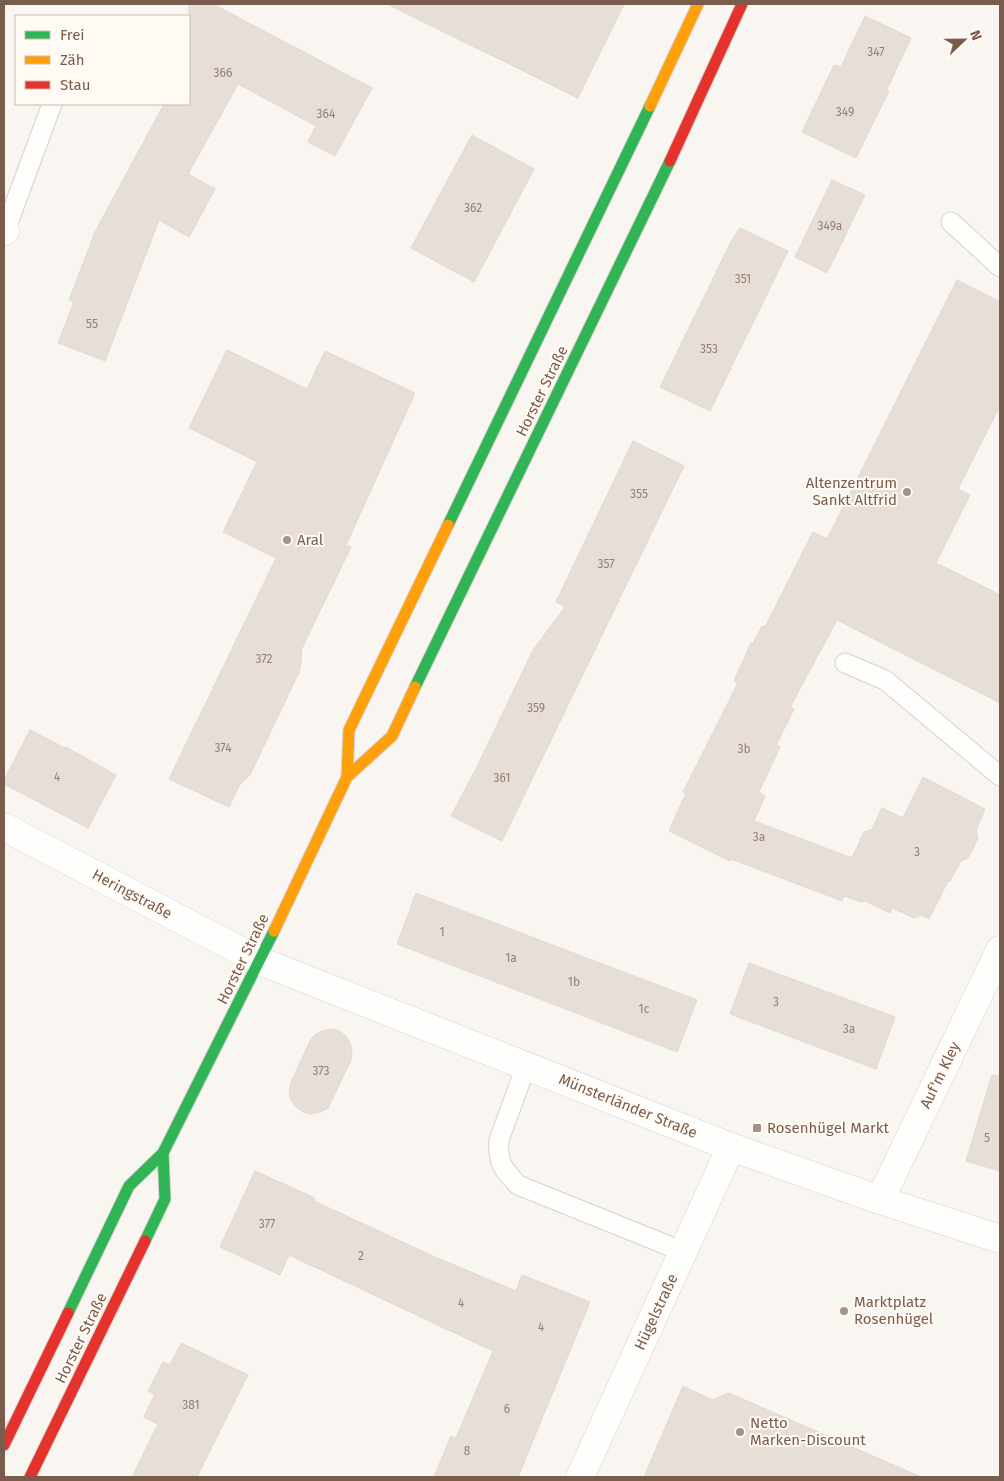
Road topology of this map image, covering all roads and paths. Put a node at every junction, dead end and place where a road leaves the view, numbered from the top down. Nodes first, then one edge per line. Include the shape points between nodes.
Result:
1 (698, 4) edge
2 (742, 4) edge
3 (52, 105) edge
4 (951, 222) dead end
5 (4, 231) edge
6 (1000, 267) edge
7 (846, 663) dead end
8 (1000, 776) edge
9 (347, 777) junction
10 (4, 827) edge
11 (1000, 950) edge
12 (260, 961) junction
13 (526, 1066) junction
14 (731, 1148) junction
15 (162, 1154) junction
16 (880, 1200) junction
17 (1000, 1239) edge
18 (684, 1252) junction
19 (4, 1444) edge
20 (30, 1477) edge
21 (580, 1477) edge

1 - 9 main road, Horster Straße via 349,730
2 - 9 main road, Horster Straße via 698,102 392,736
3 - 5 lane
4 - 6 lane
7 - 8 lane via 886,680
9 - 12 main road, Horster Straße
10 - 12 street, Heringstraße
11 - 16 street, Auf'm Kley
12 - 13 street, Münsterländer Straße
12 - 15 main road, Horster Straße
13 - 14 street, Münsterländer Straße
13 - 18 lane via 499,1140 498,1152 503,1169 518,1185
14 - 16 street, Münsterländer Straße
14 - 18 street, Hügelstraße
15 - 19 main road, Horster Straße via 129,1186
15 - 20 main road, Horster Straße via 165,1200
16 - 17 street, Münsterländer Straße
18 - 21 street, Hügelstraße

